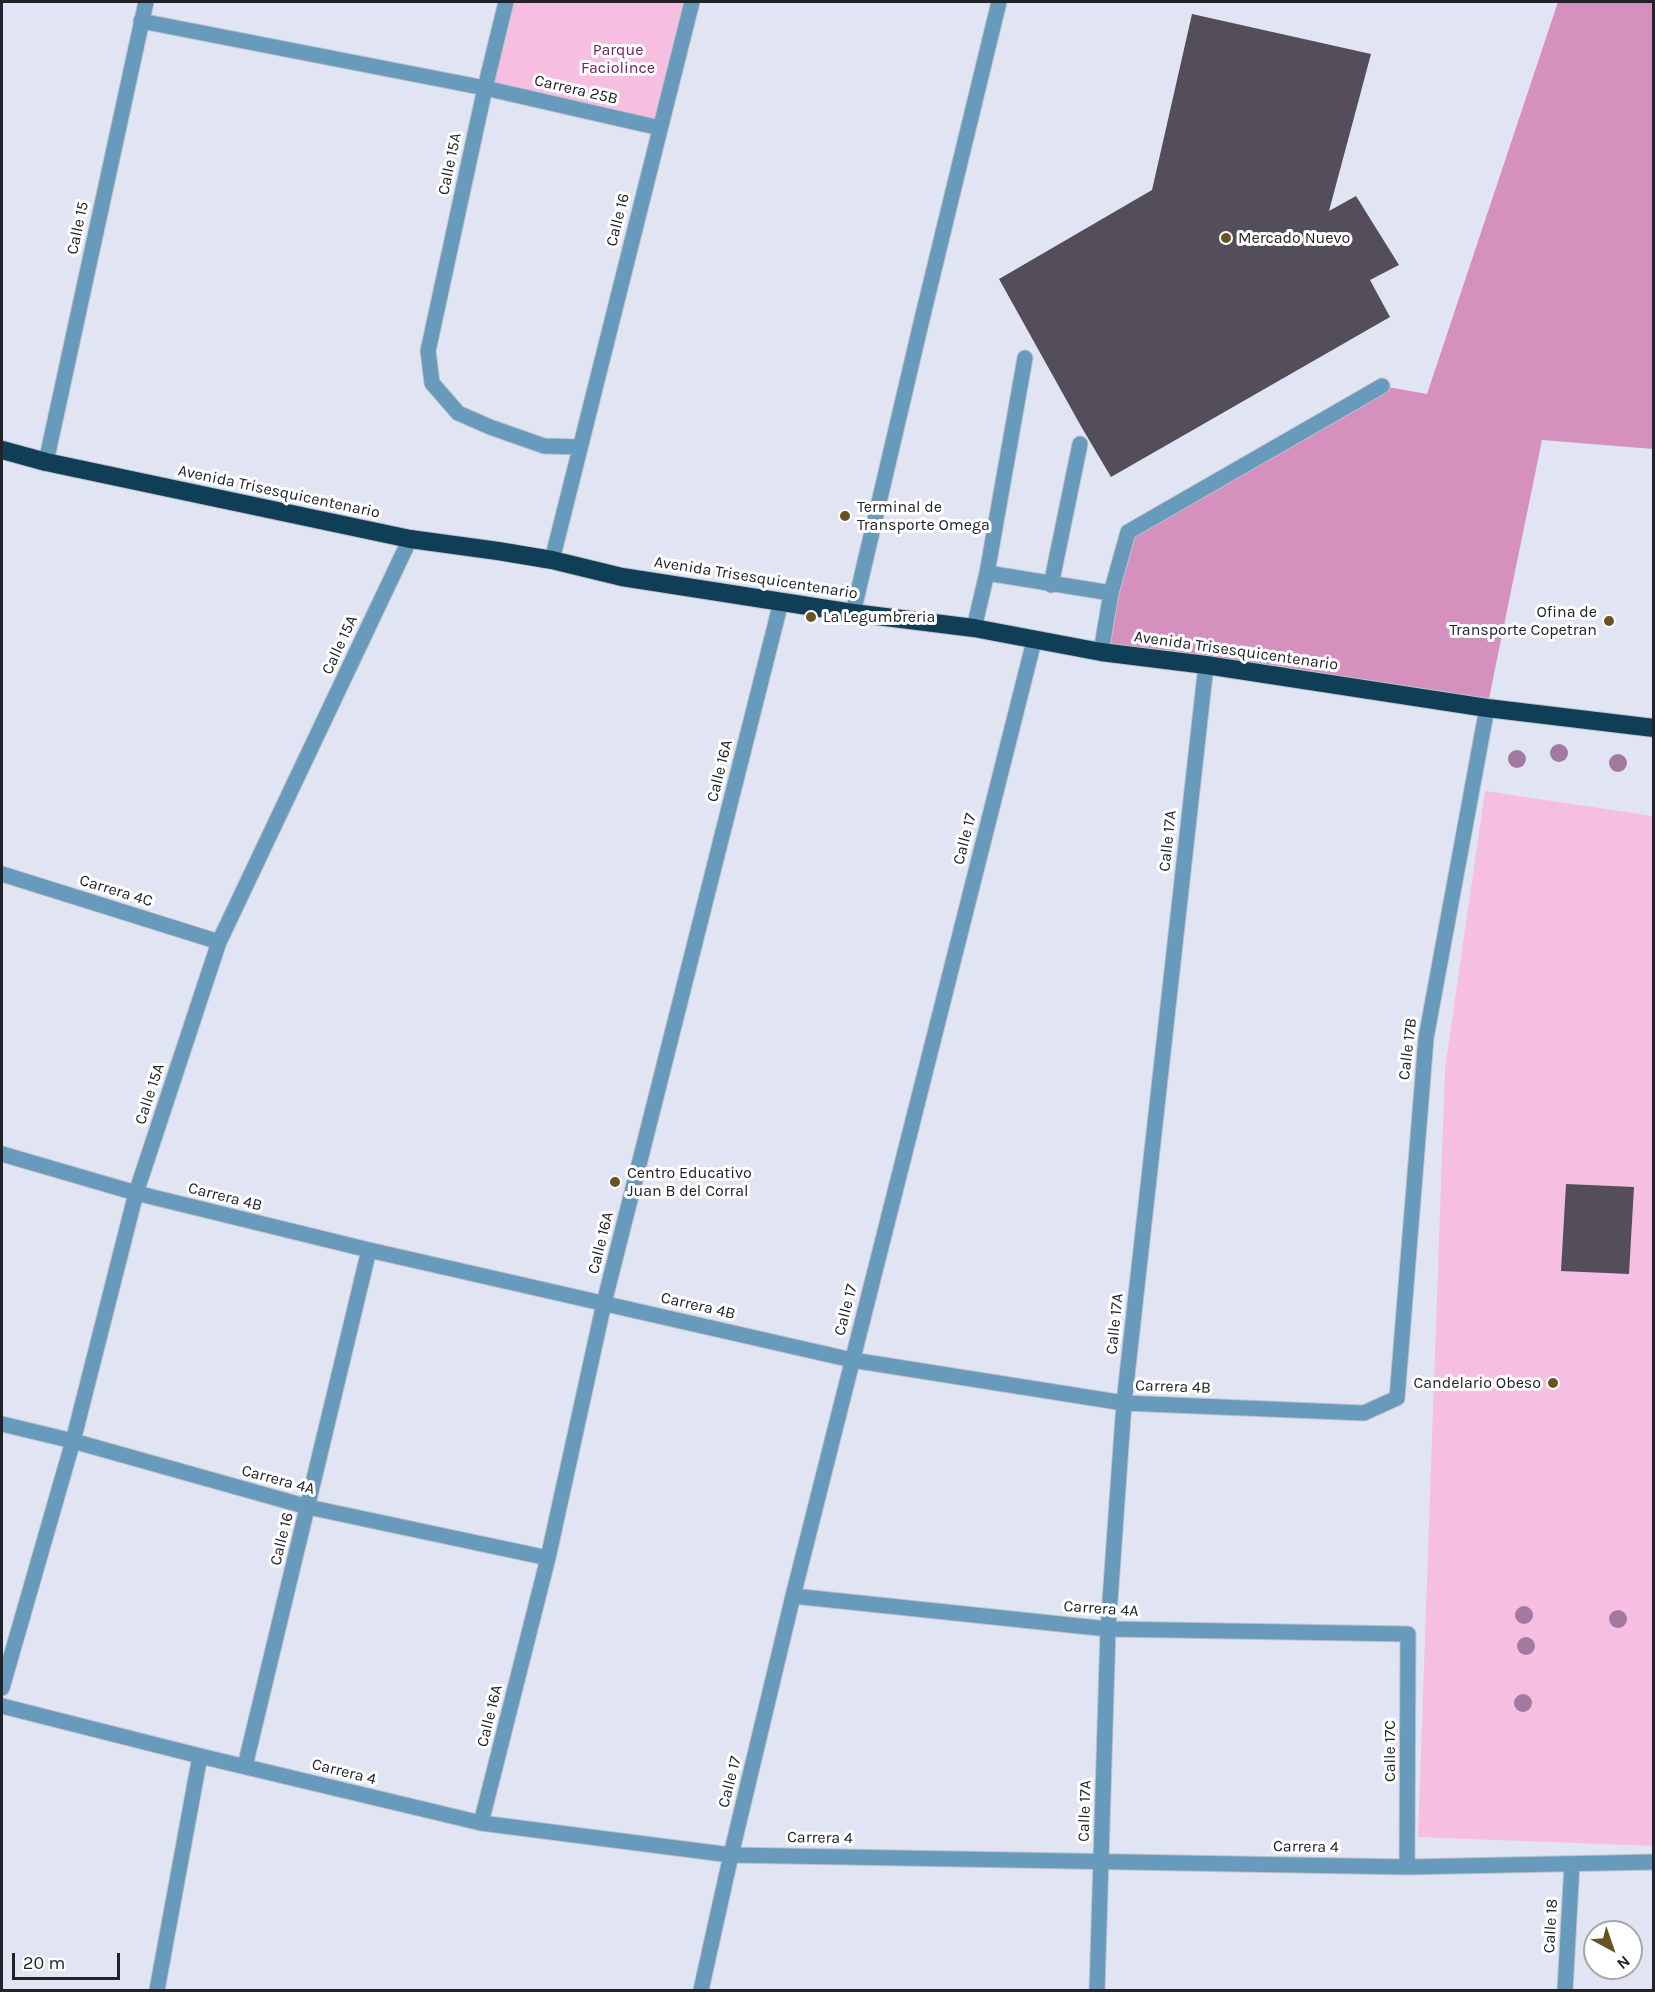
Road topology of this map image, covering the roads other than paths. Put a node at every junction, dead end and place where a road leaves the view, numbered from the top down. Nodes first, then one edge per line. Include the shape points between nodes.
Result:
1 (146, 2) edge
2 (506, 2) edge
3 (692, 2) edge
4 (999, 2) edge
5 (141, 21) junction
6 (484, 88) junction
7 (660, 128) junction
8 (1026, 358) dead end
9 (1382, 386) dead end
10 (1080, 444) dead end
11 (580, 447) junction
12 (2, 450) edge
13 (46, 462) junction
14 (410, 540) junction
15 (552, 560) junction
16 (987, 573) junction
17 (1051, 585) junction
18 (1111, 593) junction
19 (781, 602) junction
20 (853, 613) junction
21 (974, 628) junction
22 (1034, 641) junction
23 (1101, 652) junction
24 (1206, 665) junction
25 (1487, 708) junction
26 (1653, 728) edge
27 (2, 874) edge
28 (219, 942) junction
29 (2, 1154) edge
30 (136, 1193) junction
31 (369, 1250) junction
32 (604, 1303) junction
33 (852, 1360) junction
34 (1397, 1398) joint
35 (1124, 1403) junction
36 (2, 1424) edge
37 (73, 1441) junction
38 (308, 1507) junction
39 (548, 1558) junction
40 (793, 1596) junction
41 (1108, 1629) junction
42 (1408, 1634) joint
43 (2, 1688) edge
44 (2, 1706) edge
45 (200, 1756) junction
46 (245, 1766) junction
47 (481, 1823) junction
48 (731, 1855) junction
49 (1101, 1860) junction
50 (1653, 1862) edge
51 (1572, 1864) junction
52 (1407, 1867) junction
53 (157, 1990) edge
54 (701, 1990) edge
55 (1097, 1990) edge
56 (1565, 1990) edge

1 - 5 street, Calle 15
2 - 6 street, Calle 15A
3 - 7 street, Calle 16
4 - 20 street
5 - 6 street, Carrera 25B
5 - 13 street, Calle 15
6 - 7 street, Carrera 25B
6 - 11 street, Calle 15A via 428,351 432,383 458,414 544,446
7 - 11 street, Calle 16
8 - 16 street
9 - 18 street via 1128,532
10 - 17 street
11 - 15 street, Calle 16
12 - 13 highway, Avenida Trisesquicentenario
13 - 14 highway, Avenida Trisesquicentenario
14 - 15 highway, Avenida Trisesquicentenario
14 - 28 street, Calle 15A
15 - 19 highway, Avenida Trisesquicentenario via 622,577
16 - 17 street
16 - 21 street
17 - 18 street
18 - 23 street
19 - 20 highway, Avenida Trisesquicentenario
19 - 32 street, Calle 16A
20 - 21 highway, Avenida Trisesquicentenario
21 - 22 highway, Avenida Trisesquicentenario
22 - 23 highway, Avenida Trisesquicentenario
22 - 33 street, Calle 17
23 - 24 highway, Avenida Trisesquicentenario
24 - 25 highway, Avenida Trisesquicentenario
24 - 35 street, Calle 17A
25 - 26 highway, Avenida Trisesquicentenario
25 - 34 street, Calle 17B via 1426,1038
27 - 28 street, Carrera 4C
28 - 30 street, Calle 15A
29 - 30 street, Carrera 4B
30 - 31 street, Carrera 4B
30 - 37 street, Calle 15A
31 - 32 street, Carrera 4B
31 - 38 street, Calle 16
32 - 33 street, Carrera 4B
32 - 39 street, Calle 16A
33 - 35 street, Carrera 4B
33 - 40 street, Calle 17
34 - 35 street, Carrera 4B via 1364,1413
35 - 41 street, Calle 17A
36 - 37 street, Carrera 4A
37 - 38 street, Carrera 4A
37 - 43 street, Calle 15A
38 - 39 street, Carrera 4A
38 - 46 street, Calle 16
39 - 47 street, Calle 16A
40 - 41 street, Carrera 4A
40 - 48 street, Calle 17
41 - 42 street, Carrera 4A
41 - 49 street, Calle 17A
42 - 52 street, Calle 17C
44 - 45 street, Carrera 4
45 - 46 street, Carrera 4
45 - 53 street
46 - 47 street, Carrera 4
47 - 48 street, Carrera 4
48 - 49 street, Carrera 4
48 - 54 street, Calle 17
49 - 52 street, Carrera 4
49 - 55 street, Calle 17A
50 - 51 street, Carrera 4
51 - 52 street, Carrera 4
51 - 56 street, Calle 18

